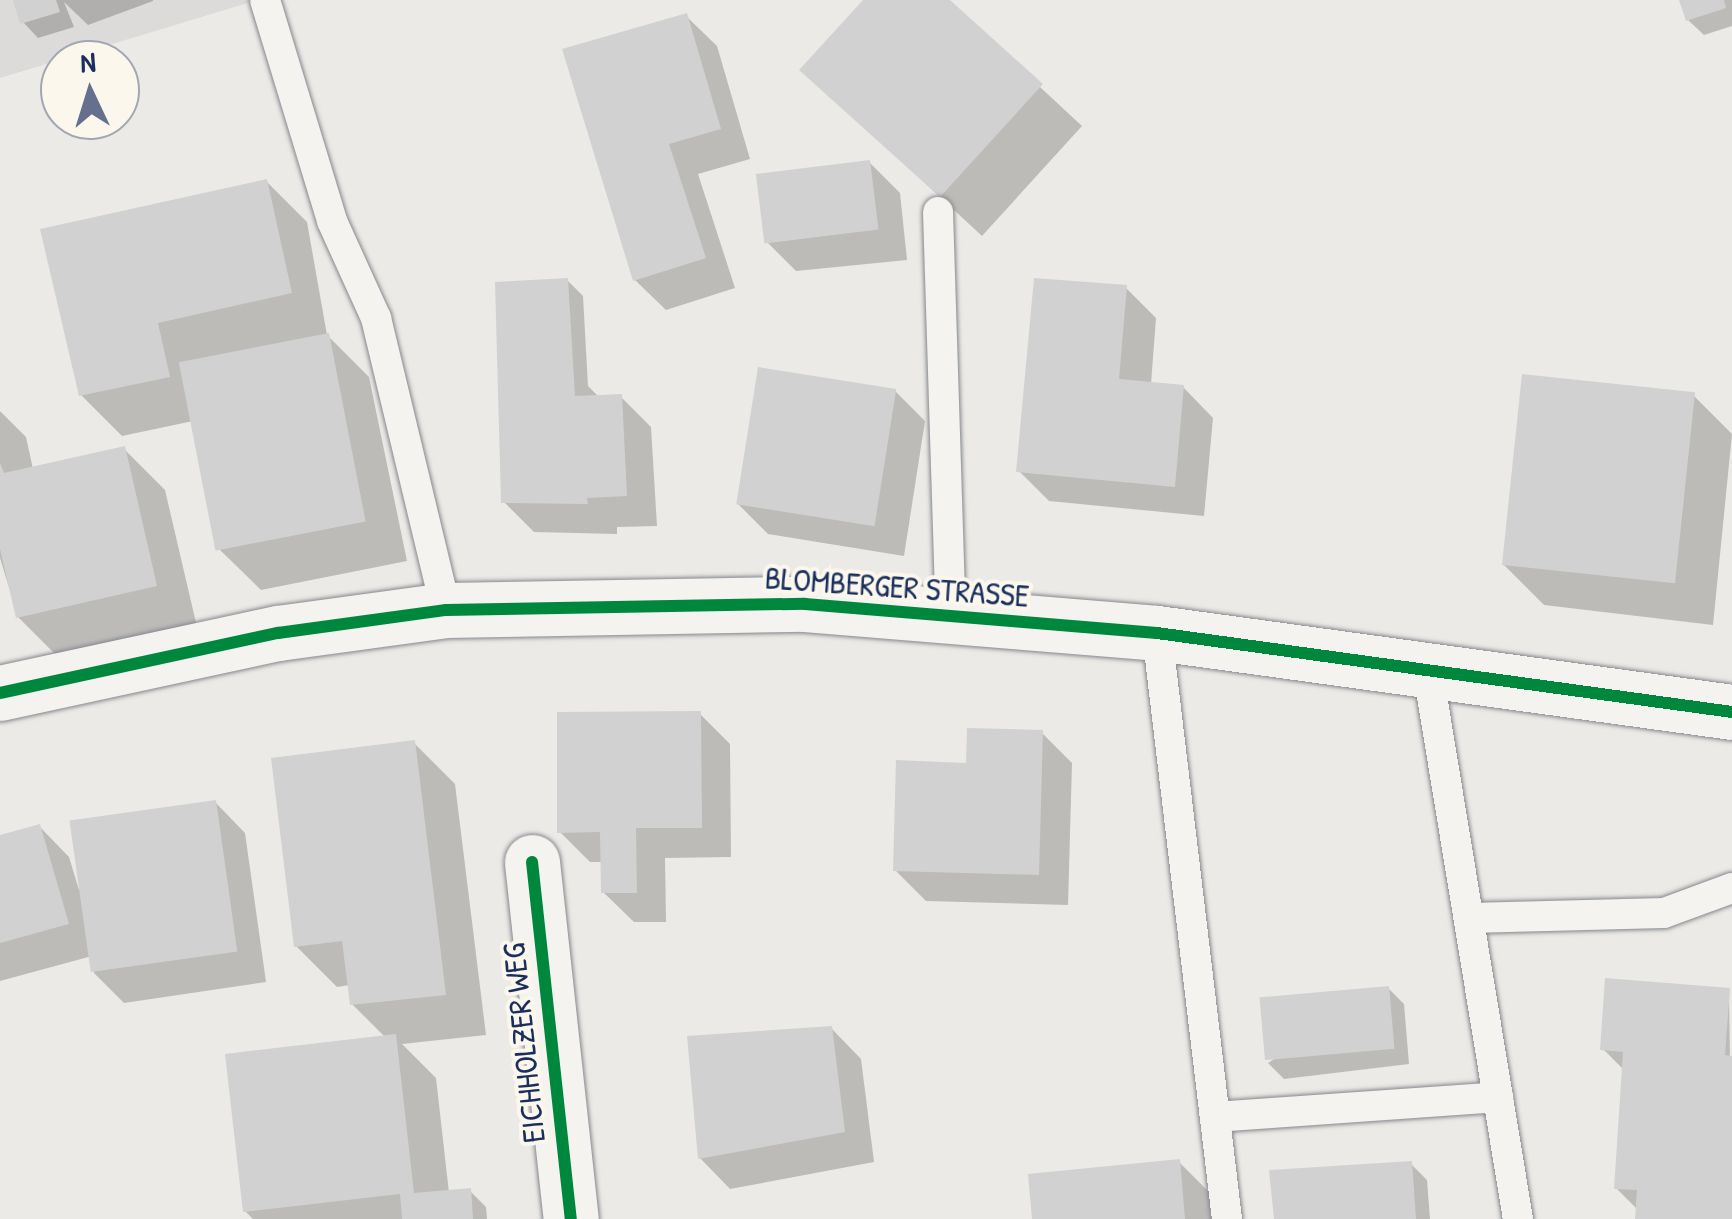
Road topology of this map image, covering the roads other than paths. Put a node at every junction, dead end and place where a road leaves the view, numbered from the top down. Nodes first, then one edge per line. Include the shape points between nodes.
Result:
1 (266, 0) edge
2 (938, 212) dead end
3 (446, 610) junction
4 (951, 616) junction
5 (1157, 633) junction
6 (1428, 672) junction
7 (1, 691) edge
8 (1732, 712) edge
9 (532, 862) dead end
10 (1732, 888) edge
11 (1469, 918) junction
12 (1498, 1097) junction
13 (1215, 1117) junction
14 (572, 1219) edge
15 (1227, 1219) edge
16 (1518, 1219) edge

1 - 3 lane via 332,220 376,318
2 - 4 lane
3 - 4 street, BLOMBERGER STRASSE via 804,604
3 - 7 street, BLOMBERGER STRASSE via 278,634
4 - 5 street, BLOMBERGER STRASSE
5 - 6 street, BLOMBERGER STRASSE
5 - 13 lane
6 - 8 street, BLOMBERGER STRASSE
6 - 11 lane
9 - 14 street, EICHHOLZER WEG
10 - 11 lane via 1664,913
11 - 12 lane
12 - 13 lane
12 - 16 lane
13 - 15 lane

